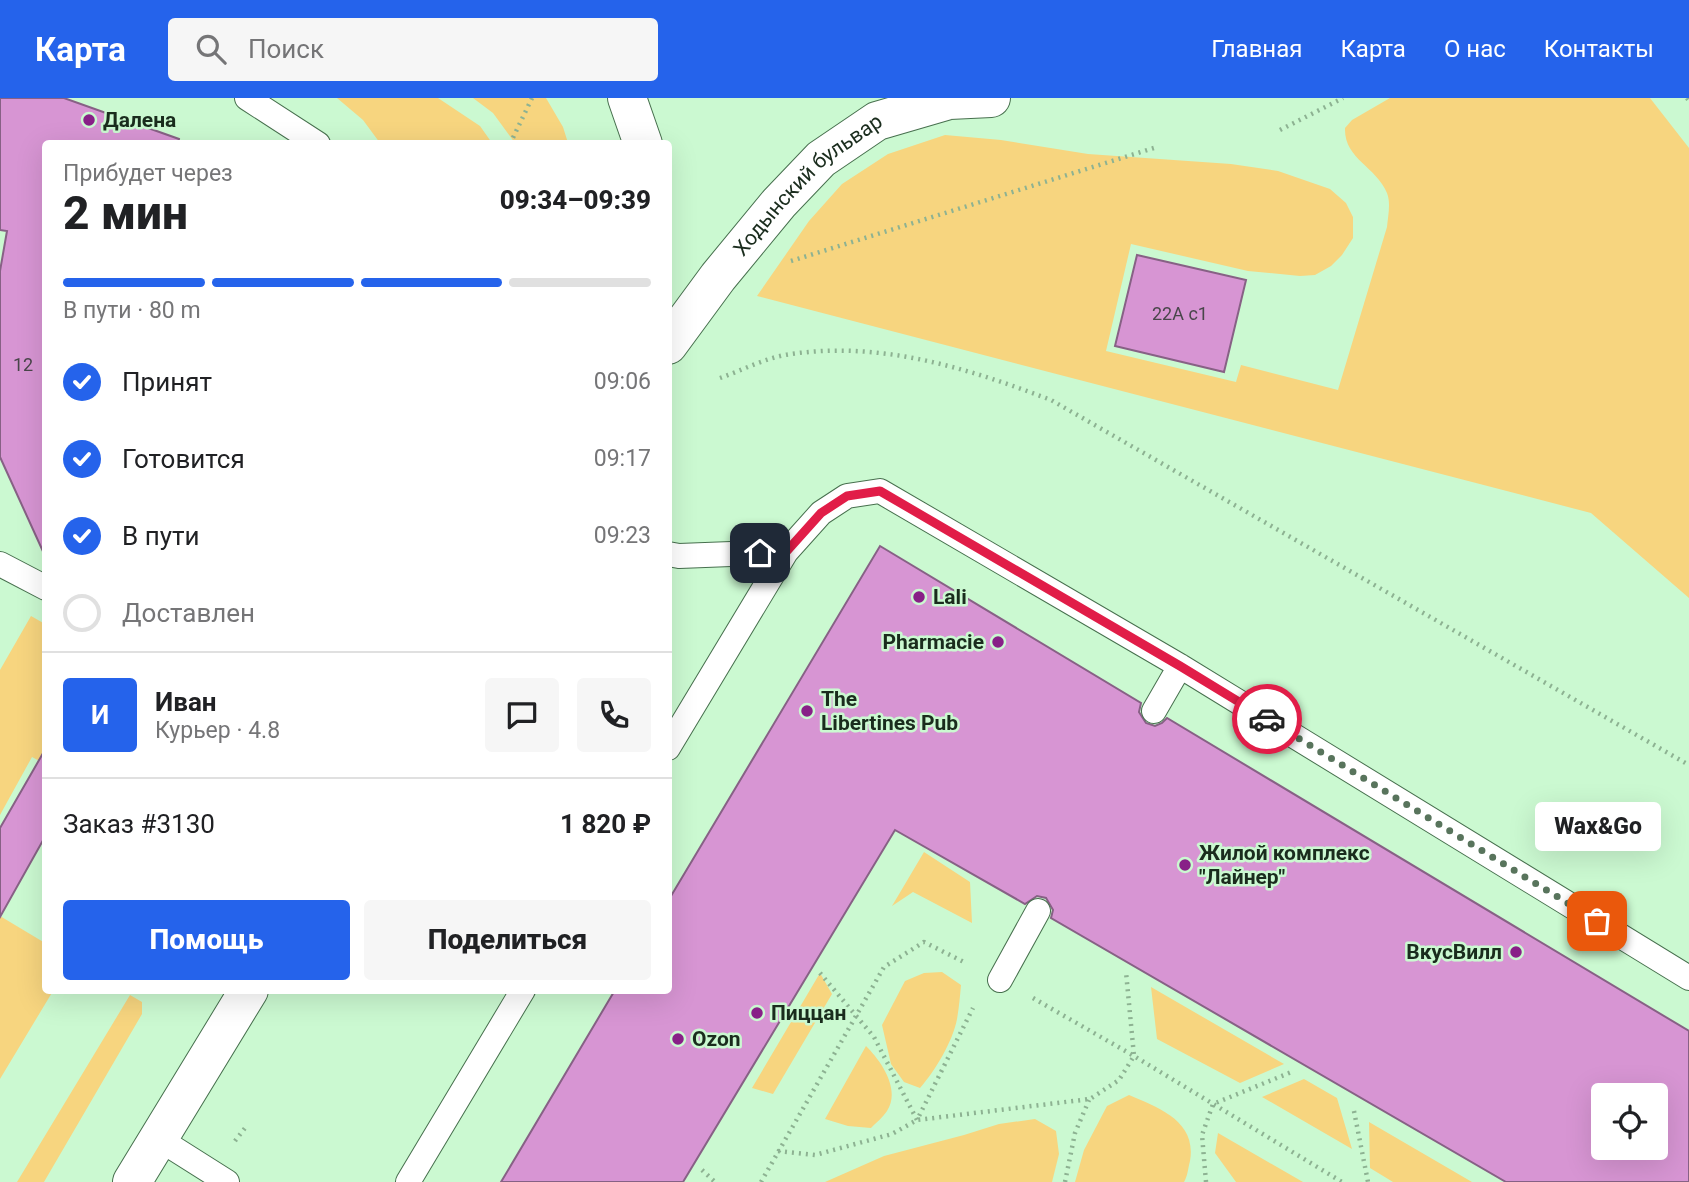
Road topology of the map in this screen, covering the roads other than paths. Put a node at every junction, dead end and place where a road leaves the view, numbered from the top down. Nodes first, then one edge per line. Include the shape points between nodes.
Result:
1 (247, 98) edge
2 (627, 98) edge
3 (991, 98) edge
4 (312, 140) edge
5 (642, 140) edge
6 (672, 340) edge
7 (786, 552) junction
8 (672, 555) edge
9 (0, 564) edge
10 (42, 586) edge
11 (1180, 666) junction
12 (1154, 710) dead end
13 (672, 741) edge
14 (1038, 911) dead end
15 (1689, 978) edge
16 (1000, 980) road end
17 (247, 994) edge
18 (521, 994) edge
19 (159, 1139) junction
20 (132, 1182) edge
21 (227, 1182) edge
22 (408, 1182) edge

1 - 4 lane
2 - 5 street
3 - 6 street, Ходынский бульвар via 948,100 877,121 821,159 779,203
7 - 8 lane
7 - 11 lane via 821,513 847,496 880,491
7 - 13 lane
9 - 10 lane
11 - 12 lane
11 - 15 lane
14 - 16 lane
17 - 19 street
18 - 22 lane
19 - 20 street
19 - 21 lane

